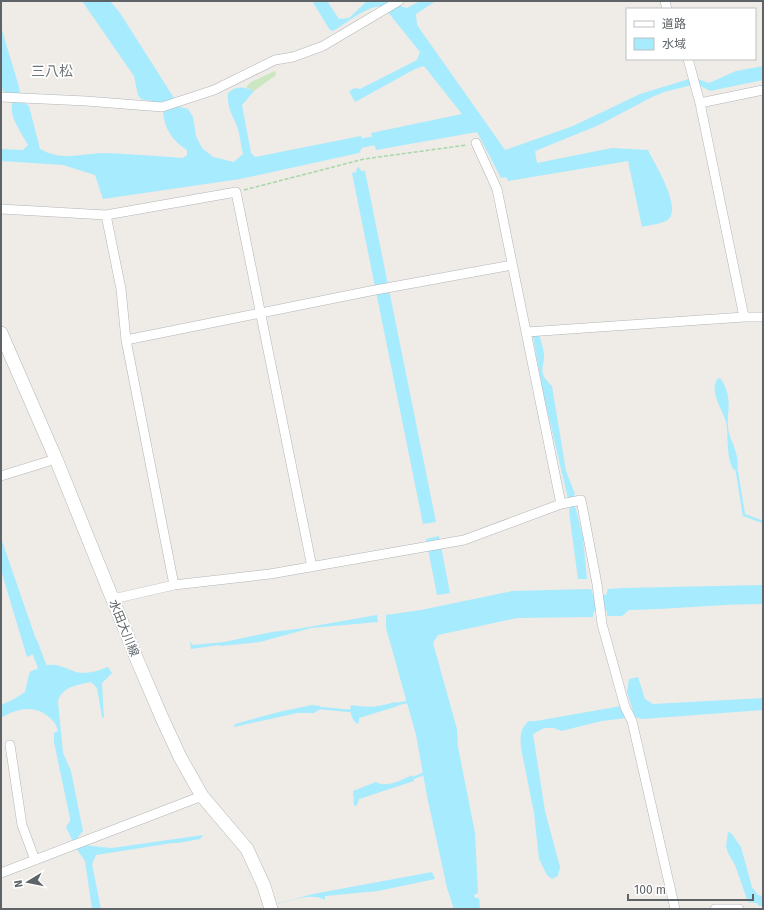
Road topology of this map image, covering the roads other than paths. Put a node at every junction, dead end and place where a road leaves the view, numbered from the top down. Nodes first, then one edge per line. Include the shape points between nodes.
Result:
1 (399, 1) edge
2 (688, 60) edge
3 (763, 90) edge
4 (1, 97) edge
5 (698, 98) junction
6 (476, 143) road end
7 (1, 209) edge
8 (106, 215) junction
9 (512, 265) junction
10 (260, 314) junction
11 (744, 317) junction
12 (763, 317) edge
13 (527, 332) junction
14 (1, 333) edge
15 (126, 340) junction
16 (56, 459) junction
17 (1, 476) edge
18 (560, 504) junction
19 (312, 567) junction
20 (174, 585) junction
21 (113, 599) junction
22 (10, 745) dead end
23 (202, 796) junction
24 (35, 860) junction
25 (1, 873) edge
26 (271, 909) edge
27 (675, 909) edge
28 (715, 909) edge
29 (739, 909) edge

1 - 4 street via 323,46 293,57 275,60 214,90 162,107
2 - 5 street
3 - 5 street
5 - 11 street
6 - 9 street via 497,189
7 - 8 street
8 - 10 street via 236,192
8 - 15 street via 121,289
9 - 10 street
9 - 13 street
10 - 15 street
10 - 19 street
11 - 12 street
11 - 13 street
13 - 18 street
14 - 16 main road, 水田大川線
15 - 20 street
16 - 17 street
16 - 21 main road, 水田大川線
18 - 19 street via 456,541
18 - 27 street via 580,500 597,584 602,624 625,707 632,721
19 - 20 street
20 - 21 street
21 - 23 main road, 水田大川線 via 162,718
22 - 24 street via 22,825
23 - 24 street
23 - 26 main road, 水田大川線 via 247,850 264,886
24 - 25 street
28 - 29 street

